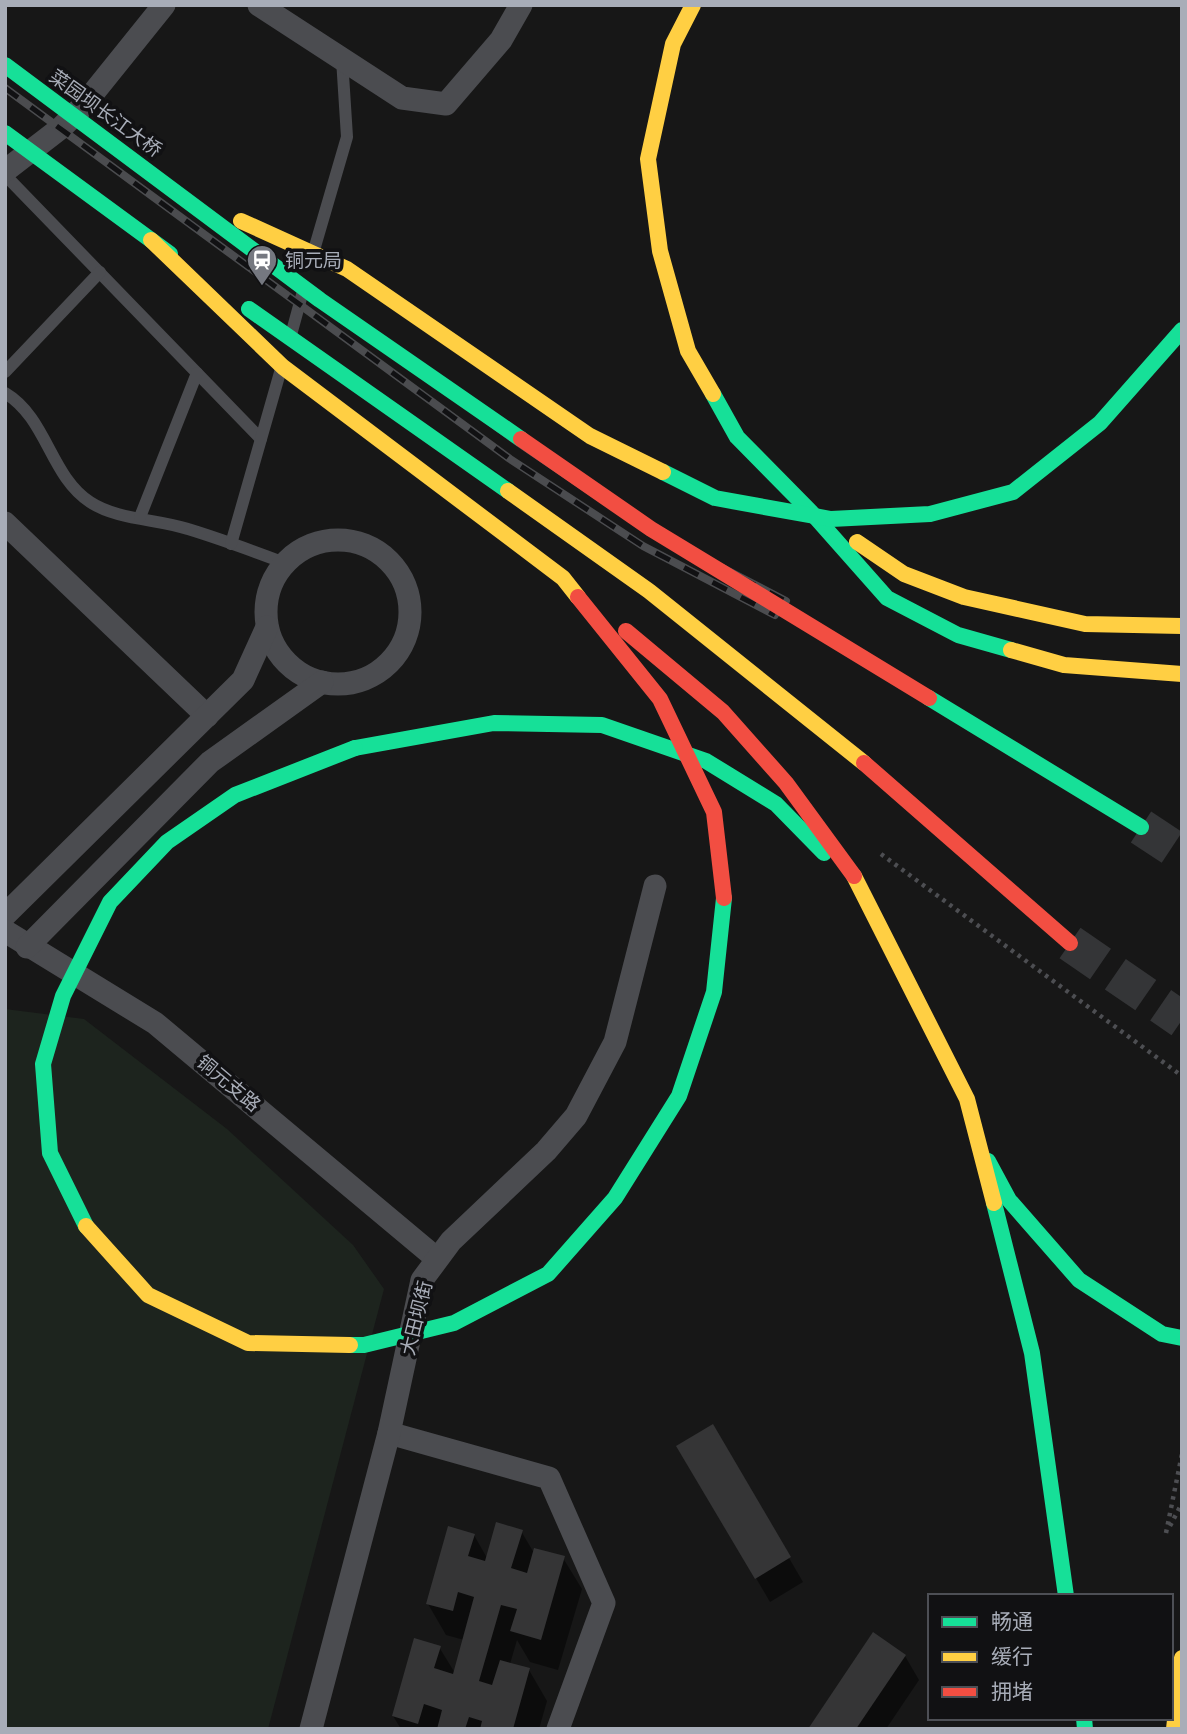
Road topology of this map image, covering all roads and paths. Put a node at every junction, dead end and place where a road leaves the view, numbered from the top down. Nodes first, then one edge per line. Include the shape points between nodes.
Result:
1 (164, 5) edge
2 (258, 5) edge
3 (522, 5) edge
4 (693, 5) edge
5 (342, 59) junction
6 (5, 65) edge
7 (5, 133) edge
8 (5, 173) edge
9 (182, 194) junction
10 (151, 240) junction
11 (100, 272) junction
12 (1182, 330) edge
13 (5, 372) edge
14 (197, 373) junction
15 (5, 393) edge
16 (261, 439) junction
17 (810, 511) junction
18 (140, 517) junction
19 (5, 523) edge
20 (231, 544) junction
21 (285, 563) junction
22 (563, 579) junction
23 (1182, 626) edge
24 (267, 628) junction
25 (1182, 674) edge
26 (321, 682) junction
27 (207, 716) junction
28 (1141, 827) tunnel mouth
29 (655, 886) dead end
30 (5, 915) edge
31 (5, 931) edge
32 (1070, 943) tunnel mouth
33 (27, 947) junction
34 (436, 1258) junction
35 (1182, 1338) edge
36 (390, 1433) junction
37 (1182, 1454) edge
38 (1182, 1503) edge
39 (1066, 1594) edge
40 (1182, 1658) edge
41 (311, 1729) edge
42 (558, 1729) edge
43 (1174, 1729) edge

1 - 8 street via 82,107
2 - 5 street
3 - 5 street via 501,40 446,104 402,98
4 - 17 main road via 673,44 648,159 660,251 688,351 737,437
5 - 16 lane via 346,137
6 - 9 main road, 菜园坝长江大桥, bridge
7 - 10 main road, bridge
8 - 11 lane
9 - 12 main road, bridge via 347,269 590,436 715,498 831,519 930,514 1013,492 1100,423
9 - 28 main road, bridge via 320,300 651,529
10 - 22 main road, bridge via 283,366
10 - 32 main road, bridge via 649,591 892,786
11 - 13 lane
11 - 14 lane
14 - 16 lane
14 - 18 lane
15 - 18 lane via 38,425 70,481 88,501
16 - 20 lane
17 - 23 main road, bridge via 904,574 964,597 1085,624
17 - 25 main road via 887,598 958,635 1065,665
18 - 20 lane
19 - 27 street
20 - 21 lane
21 - 24 street via 268,593
21 - 26 street via 314,543 348,540 365,544 393,565 409,596 408,631 390,661 361,680
22 - 35 main road, bridge via 660,699 684,749 690,761 696,774 714,811 724,901 714,992 679,1096 615,1198 548,1273 454,1323 364,1345 247,1343 148,1295 80,1219 50,1153 43,1064 63,996 110,902 167,842 235,795 355,748 494,723 601,725 667,747 680,752 693,756 706,761 776,804 862,892 962,1113 1009,1200 1079,1280 1162,1334
22 - 39 main road, bridge via 723,712 786,783 851,870 967,1099 1032,1353
24 - 26 street via 282,659 295,671
24 - 27 street via 243,680
26 - 33 street via 210,762
27 - 30 street
29 - 34 street, 大田坝街 via 615,1042 581,1107 546,1152
31 - 33 street, 铜元支路
33 - 34 street, 铜元支路 via 155,1023
34 - 36 street, 大田坝街 via 422,1280
36 - 41 street, 大田坝街
36 - 42 street via 549,1478 604,1603
37 - 38 path via 1166,1533
40 - 43 main road

